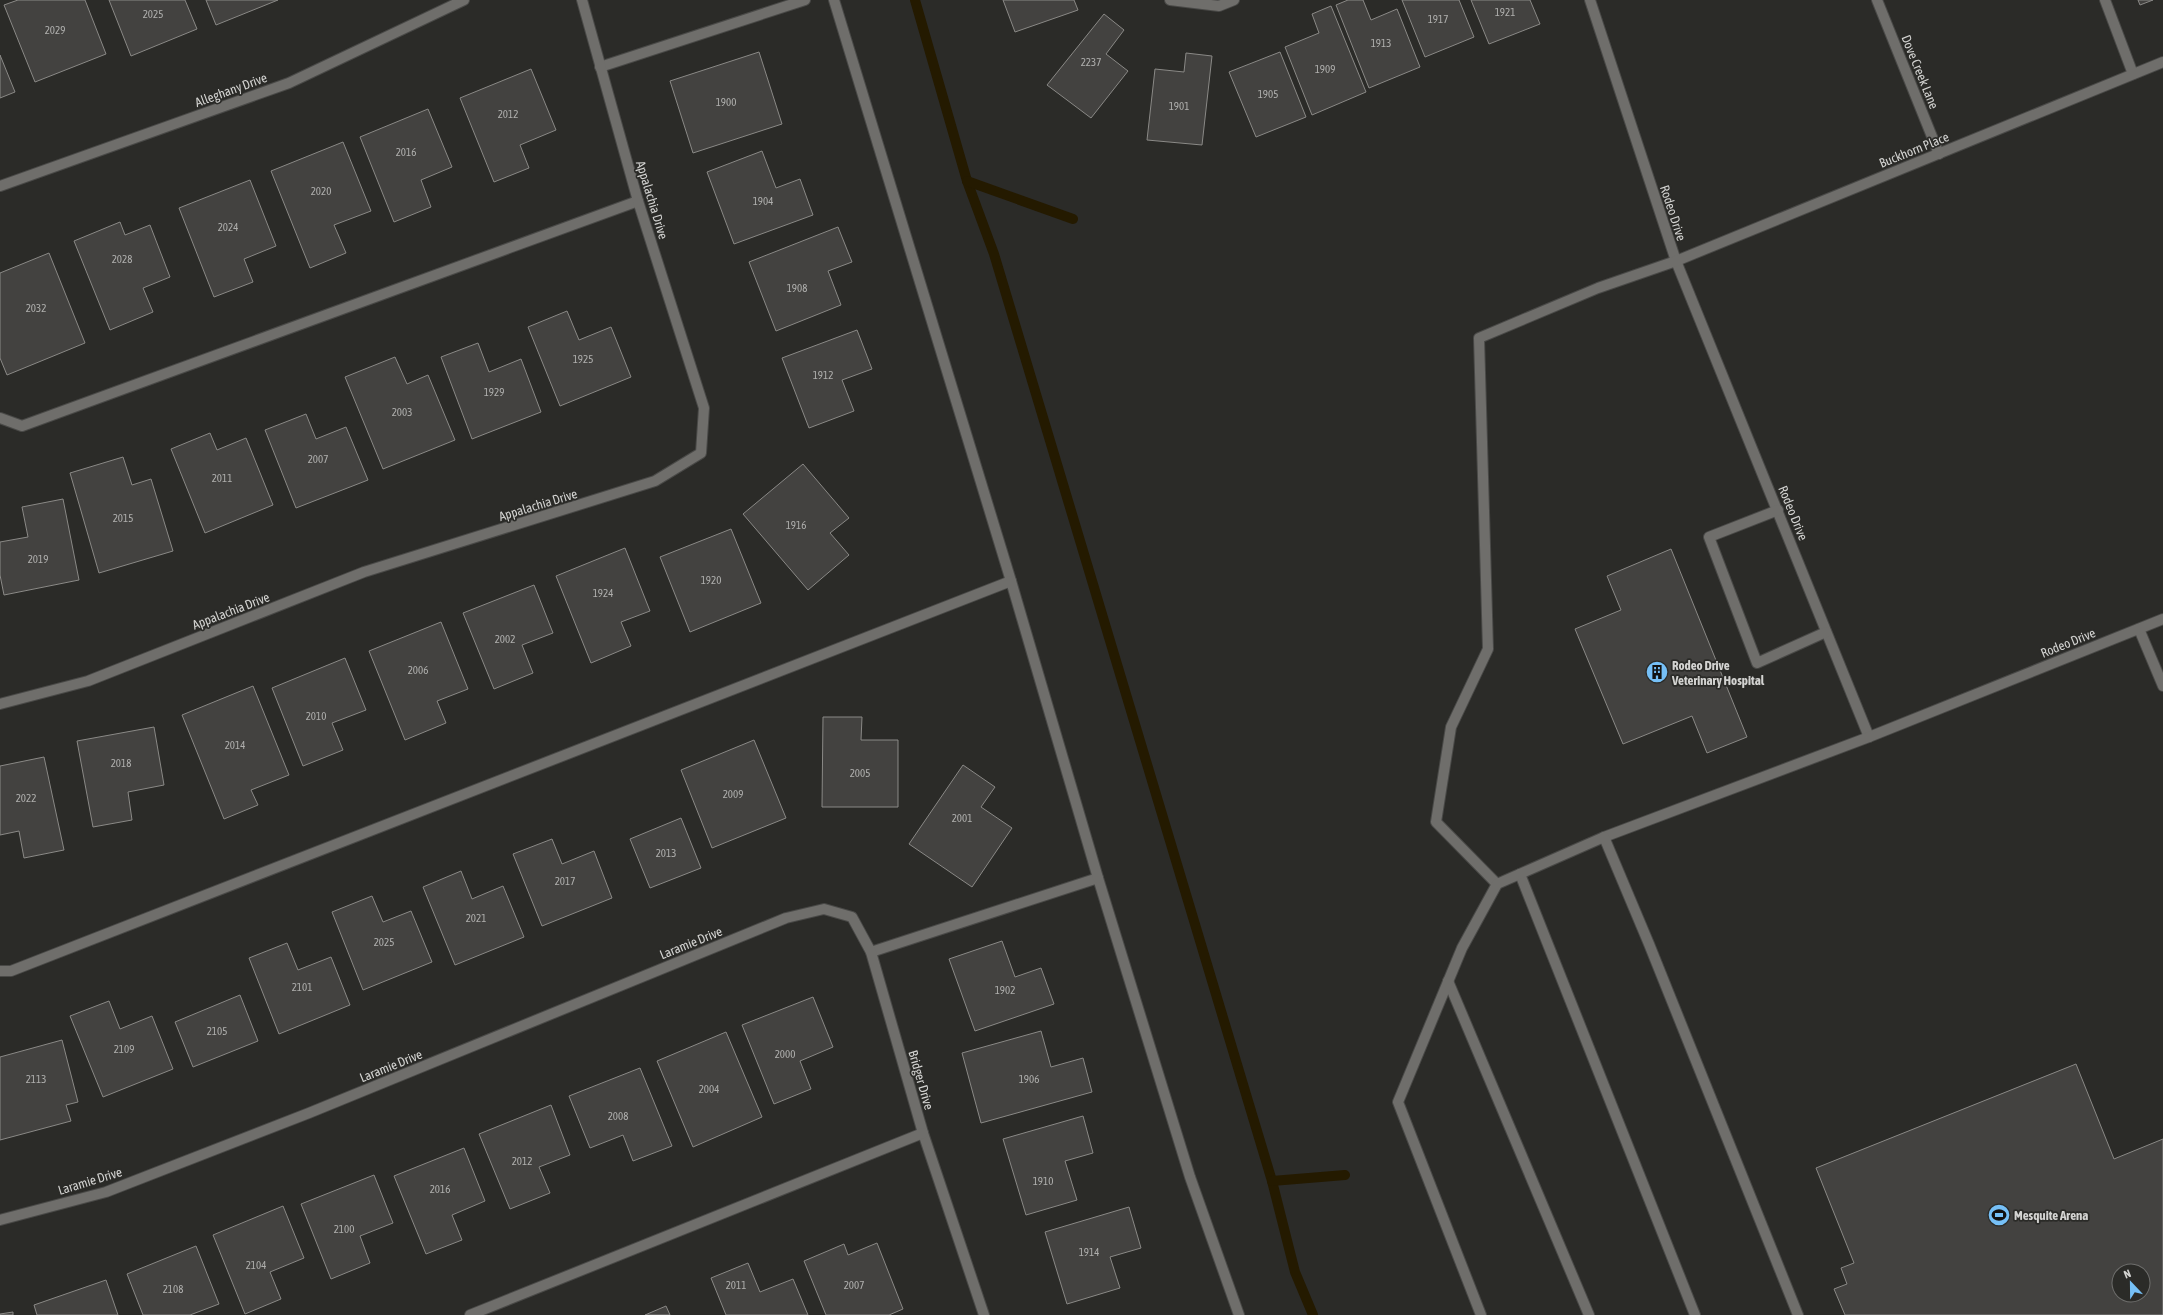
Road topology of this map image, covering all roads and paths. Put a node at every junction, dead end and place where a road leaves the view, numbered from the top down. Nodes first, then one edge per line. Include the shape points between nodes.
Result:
1 (464, 0) edge
2 (582, 0) edge
3 (805, 0) edge
4 (834, 0) edge
5 (1234, 0) edge
6 (1590, 0) edge
7 (1876, 0) edge
8 (2105, 0) edge
9 (1171, 1) edge
10 (2163, 62) edge
11 (600, 68) junction
12 (2133, 74) junction
13 (1939, 154) junction
14 (0, 186) edge
15 (638, 201) junction
16 (1676, 261) junction
17 (0, 418) edge
18 (1778, 510) junction
19 (1011, 581) junction
20 (2163, 619) edge
21 (2139, 629) junction
22 (1826, 632) junction
23 (2163, 686) edge
24 (0, 704) edge
25 (1869, 737) junction
26 (1604, 837) junction
27 (1520, 874) junction
28 (1098, 878) junction
29 (1497, 884) junction
30 (786, 918) joint
31 (871, 952) junction
32 (0, 971) edge
33 (1448, 981) junction
34 (923, 1133) junction
35 (0, 1220) edge
36 (470, 1315) edge
37 (984, 1315) edge
38 (1239, 1315) edge
39 (1481, 1315) edge
40 (1589, 1315) edge
41 (1695, 1315) edge
42 (1798, 1315) edge

1 - 14 street, Alleghany Drive via 289,83
2 - 11 street
3 - 11 street
4 - 19 street
5 - 9 street via 1219,6
6 - 16 street, Rodeo Drive
7 - 13 street, Dove Creek Lane
8 - 12 street
10 - 12 street, Buckhorn Place
11 - 15 street, Appalachia Drive
12 - 13 street, Buckhorn Place
13 - 16 street, Buckhorn Place
15 - 17 street via 22,426
15 - 24 street, Appalachia Drive via 704,408 701,453 655,482 364,572 88,681
16 - 18 street, Rodeo Drive
16 - 29 street, Buckhorn Place via 1598,288 1480,338 1488,649 1451,727 1436,822
18 - 22 street, Rodeo Drive
18 - 22 street via 1709,538 1757,663
19 - 28 street
19 - 32 street via 11,971
20 - 21 street, Rodeo Drive
21 - 23 street
21 - 25 street, Rodeo Drive
22 - 25 street, Rodeo Drive
25 - 26 street
26 - 27 street
26 - 42 street via 1650,944
27 - 29 street
27 - 41 street
28 - 31 street
28 - 38 street via 1190,1177
29 - 33 street via 1462,948
30 - 31 street, Bridger Drive via 824,909 852,917
30 - 35 street, Laramie Drive via 309,1113 120,1186
31 - 34 street, Bridger Drive
33 - 39 street via 1398,1102
33 - 40 street
34 - 36 street
34 - 37 street, Bridger Drive

